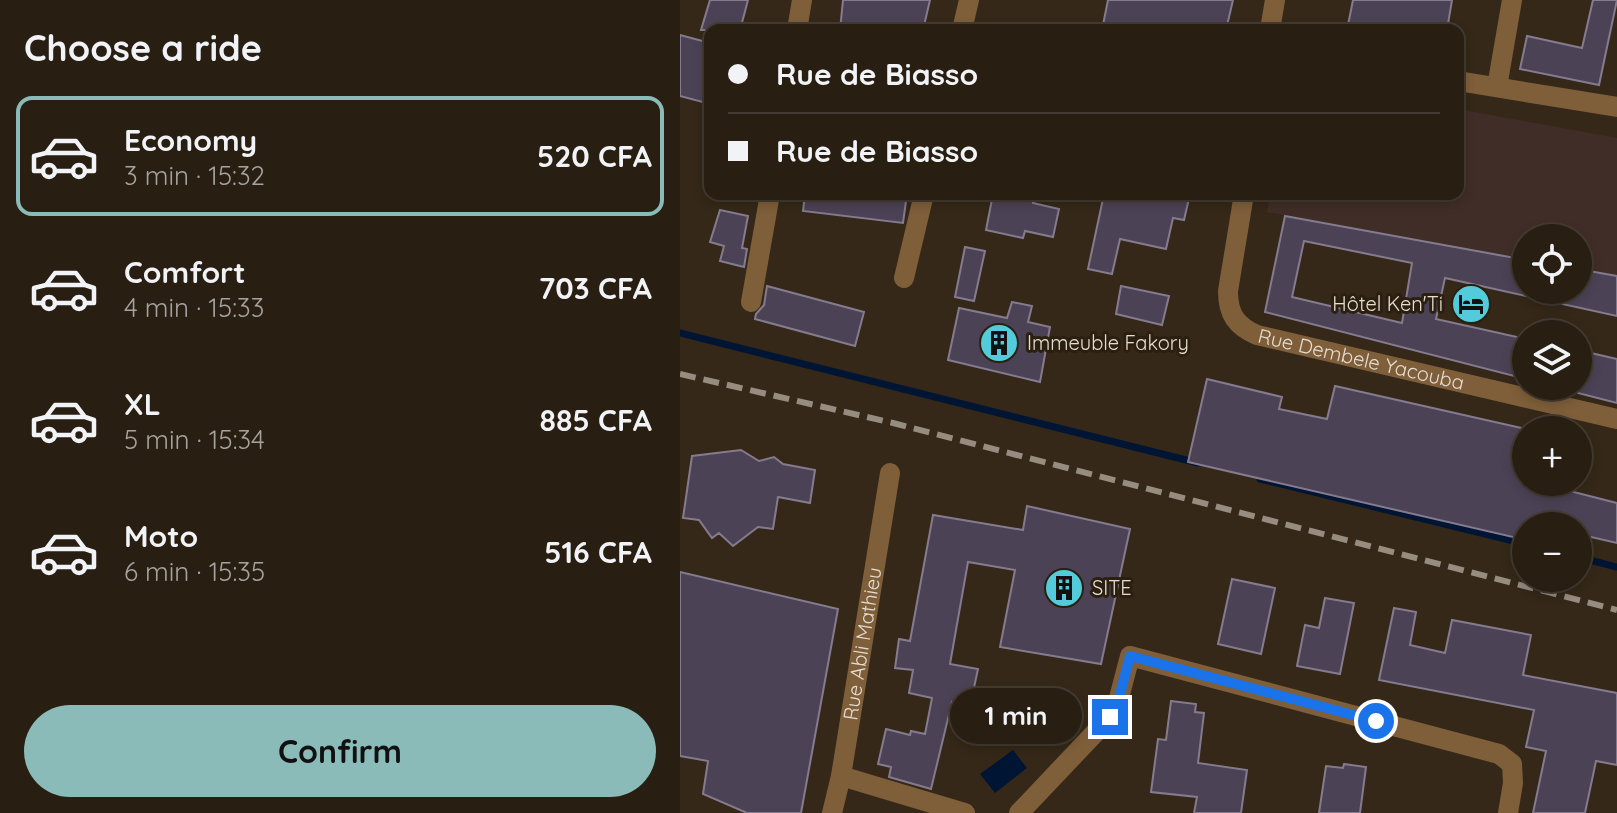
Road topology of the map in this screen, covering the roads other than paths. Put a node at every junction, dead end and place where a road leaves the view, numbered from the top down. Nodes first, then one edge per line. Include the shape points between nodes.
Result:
1 (802, 0) edge
2 (969, 0) edge
3 (1275, 0) edge
4 (1512, 0) edge
5 (798, 24) edge
6 (963, 24) edge
7 (1271, 24) edge
8 (1464, 82) edge
9 (1497, 87) junction
10 (1617, 107) edge
11 (769, 200) edge
12 (923, 200) edge
13 (1243, 200) edge
14 (904, 278) dead end
15 (751, 302) dead end
16 (1617, 419) edge
17 (890, 473) dead end
18 (841, 776) junction
19 (832, 813) edge
20 (965, 813) edge
21 (1019, 813) edge
22 (1508, 813) edge

1 - 5 street
2 - 6 street
3 - 7 street
4 - 9 street
8 - 9 street
9 - 10 street
11 - 15 street
12 - 14 street
13 - 16 street, Rue Dembele Yacouba via 1228,305 1245,330
17 - 18 street, Rue Abli Mathieu
18 - 19 street, Rue Abli Mathieu
18 - 20 street
21 - 22 street via 1110,717 1130,656 1499,754 1512,764

